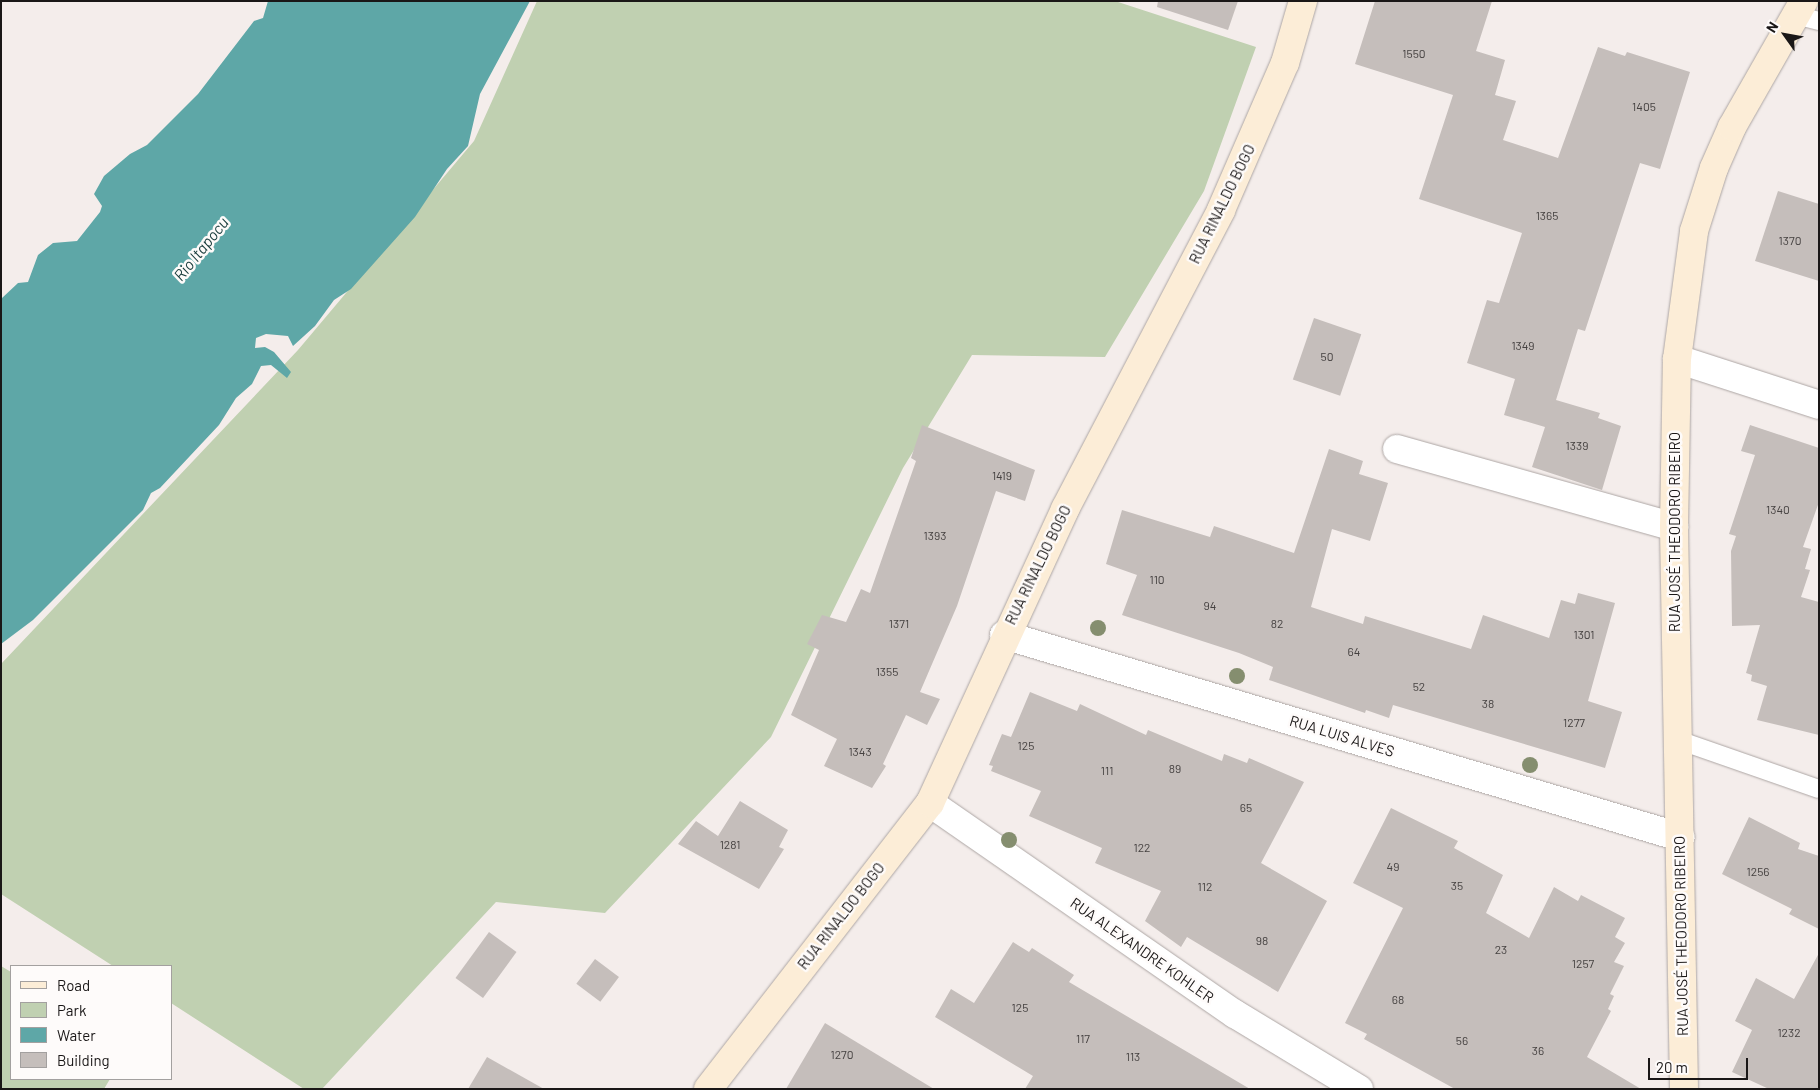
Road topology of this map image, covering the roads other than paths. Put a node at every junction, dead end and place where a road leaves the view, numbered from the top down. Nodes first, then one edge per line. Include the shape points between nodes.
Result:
1 (1303, 1) edge
2 (1806, 13) edge
3 (1677, 359) junction
4 (1819, 405) edge
5 (1397, 449) dead end
6 (1674, 527) junction
7 (1004, 635) junction
8 (1678, 740) junction
9 (1819, 789) edge
10 (930, 803) junction
11 (1680, 837) junction
12 (708, 1089) edge
13 (1359, 1089) edge
14 (1684, 1089) edge

1 - 7 main road, RUA RINALDO BOGO via 1285,63 1222,210 1065,509
2 - 3 main road, RUA JOSÉ THEODORO RIBEIRO via 1732,127 1714,168 1694,231
3 - 4 street
3 - 6 main road, RUA JOSÉ THEODORO RIBEIRO
5 - 6 street
6 - 8 main road, RUA JOSÉ THEODORO RIBEIRO
7 - 10 main road, RUA RINALDO BOGO
7 - 11 street, RUA LUIS ALVES
8 - 9 lane
8 - 11 main road, RUA JOSÉ THEODORO RIBEIRO
10 - 12 main road, RUA RINALDO BOGO
10 - 13 street, RUA ALEXANDRE KOHLER via 1235,1014
11 - 14 main road, RUA JOSÉ THEODORO RIBEIRO

